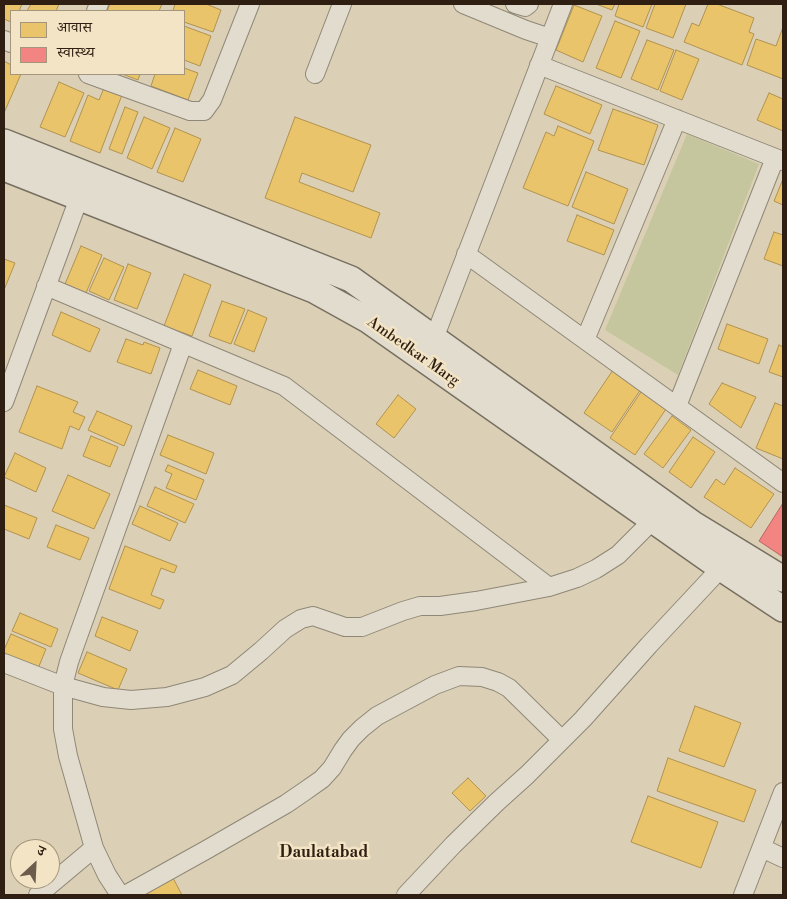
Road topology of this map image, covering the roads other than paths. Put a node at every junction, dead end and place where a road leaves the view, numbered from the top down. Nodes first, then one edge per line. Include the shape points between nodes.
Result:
1 (250, 4) edge
2 (342, 4) edge
3 (463, 4) edge
4 (515, 4) edge
5 (529, 4) edge
6 (563, 4) edge
7 (550, 38) junction
8 (539, 66) junction
9 (315, 74) dead end
10 (91, 75) edge
11 (677, 119) junction
12 (4, 142) edge
13 (779, 159) edge
14 (4, 168) edge
15 (83, 186) junction
16 (466, 254) junction
17 (46, 286) junction
18 (585, 340) junction
19 (183, 344) junction
20 (430, 350) junction
21 (4, 402) edge
22 (678, 406) junction
23 (783, 483) edge
24 (652, 520) junction
25 (721, 568) junction
26 (783, 579) edge
27 (549, 587) junction
28 (783, 609) edge
29 (4, 663) edge
30 (63, 686) junction
31 (562, 740) junction
32 (783, 792) edge
33 (94, 848) junction
34 (762, 848) junction
35 (783, 858) edge
36 (414, 893) edge
37 (38, 895) edge
38 (120, 895) edge
39 (125, 895) edge
40 (743, 895) edge

1 - 10 street via 212,100 204,111 190,111
2 - 9 street
3 - 7 street
4 - 5 street via 525,7
6 - 7 street
7 - 8 street
8 - 11 street
8 - 16 street
11 - 13 street
11 - 18 street
12 - 15 street, Ambedkar Marg
13 - 22 street
14 - 15 street, Ambedkar Marg
15 - 17 street
15 - 20 street, Ambedkar Marg via 351,280
16 - 18 street
16 - 20 street
17 - 19 street
17 - 21 street
18 - 22 street
19 - 27 street via 284,386
19 - 30 street
20 - 24 street, Ambedkar Marg
20 - 26 street, Ambedkar Marg via 693,524
22 - 23 street
24 - 25 street, Ambedkar Marg
24 - 27 street via 618,555 577,578
25 - 28 street, Ambedkar Marg
25 - 31 street
27 - 30 street via 476,601 420,606 362,627 346,627 313,616 301,619 232,675 205,687 167,697 131,700 103,697
29 - 30 street
30 - 33 street via 63,729 68,756
31 - 36 street via 453,845
31 - 39 street via 509,688 482,677 459,676 377,716 351,739 322,779 286,804
32 - 34 street
33 - 37 street
33 - 38 street
34 - 35 street
34 - 40 street

